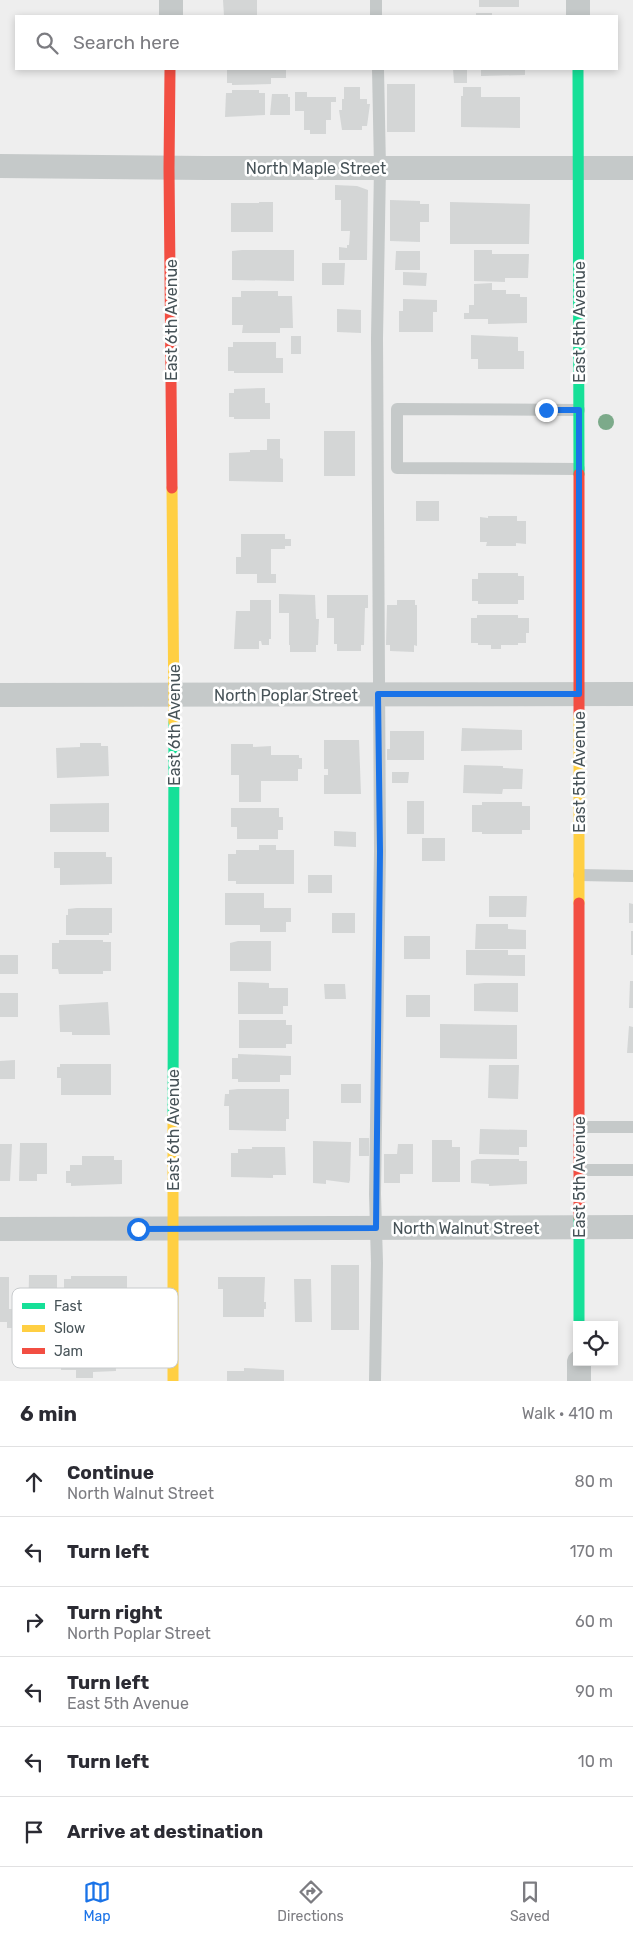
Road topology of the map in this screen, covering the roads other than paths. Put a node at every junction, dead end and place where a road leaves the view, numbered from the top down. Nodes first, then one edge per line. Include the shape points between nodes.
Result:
1 (171, 0) edge
2 (376, 0) edge
3 (578, 0) edge
4 (171, 15) edge
5 (376, 15) edge
6 (578, 15) edge
7 (170, 70) edge
8 (378, 70) edge
9 (578, 70) edge
10 (0, 166) edge
11 (170, 168) junction
12 (380, 168) junction
13 (578, 168) junction
14 (633, 168) edge
15 (579, 410) junction
16 (579, 469) junction
17 (378, 694) junction
18 (579, 694) junction
19 (633, 694) edge
20 (0, 695) edge
21 (174, 695) junction
22 (579, 875) junction
23 (633, 876) edge
24 (579, 1127) junction
25 (633, 1127) edge
26 (579, 1170) junction
27 (633, 1170) edge
28 (173, 1228) junction
29 (376, 1228) junction
30 (579, 1228) junction
31 (633, 1228) edge
32 (0, 1229) edge
33 (173, 1288) edge
34 (579, 1321) edge
35 (579, 1366) edge
36 (173, 1368) edge
37 (173, 1381) edge
38 (375, 1381) edge
39 (579, 1381) edge

1 - 4 street
2 - 5 lane
3 - 6 street
7 - 11 street, East 6th Avenue
8 - 12 lane
9 - 13 street, East 5th Avenue
10 - 11 street, North Maple Street
11 - 12 street, North Maple Street
11 - 21 street, East 6th Avenue
12 - 13 street, North Maple Street
12 - 17 lane
13 - 14 street, North Maple Street
13 - 15 street, East 5th Avenue
15 - 16 street, East 5th Avenue
15 - 16 lane via 397,409 397,468
16 - 18 street, East 5th Avenue
17 - 18 street, North Poplar Street
17 - 21 street, North Poplar Street
17 - 29 lane via 380,851
18 - 19 street, North Poplar Street
18 - 22 street, East 5th Avenue
20 - 21 street, North Poplar Street
21 - 28 street, East 6th Avenue
22 - 23 lane
22 - 24 street, East 5th Avenue
24 - 25 lane
24 - 26 street, East 5th Avenue
26 - 27 lane
26 - 30 street, East 5th Avenue
28 - 29 street, North Walnut Street
28 - 32 street, North Walnut Street
28 - 33 street, East 6th Avenue
29 - 30 street, North Walnut Street
29 - 38 lane
30 - 31 street, North Walnut Street
30 - 34 street, East 5th Avenue
35 - 39 street
36 - 37 street, East 6th Avenue

